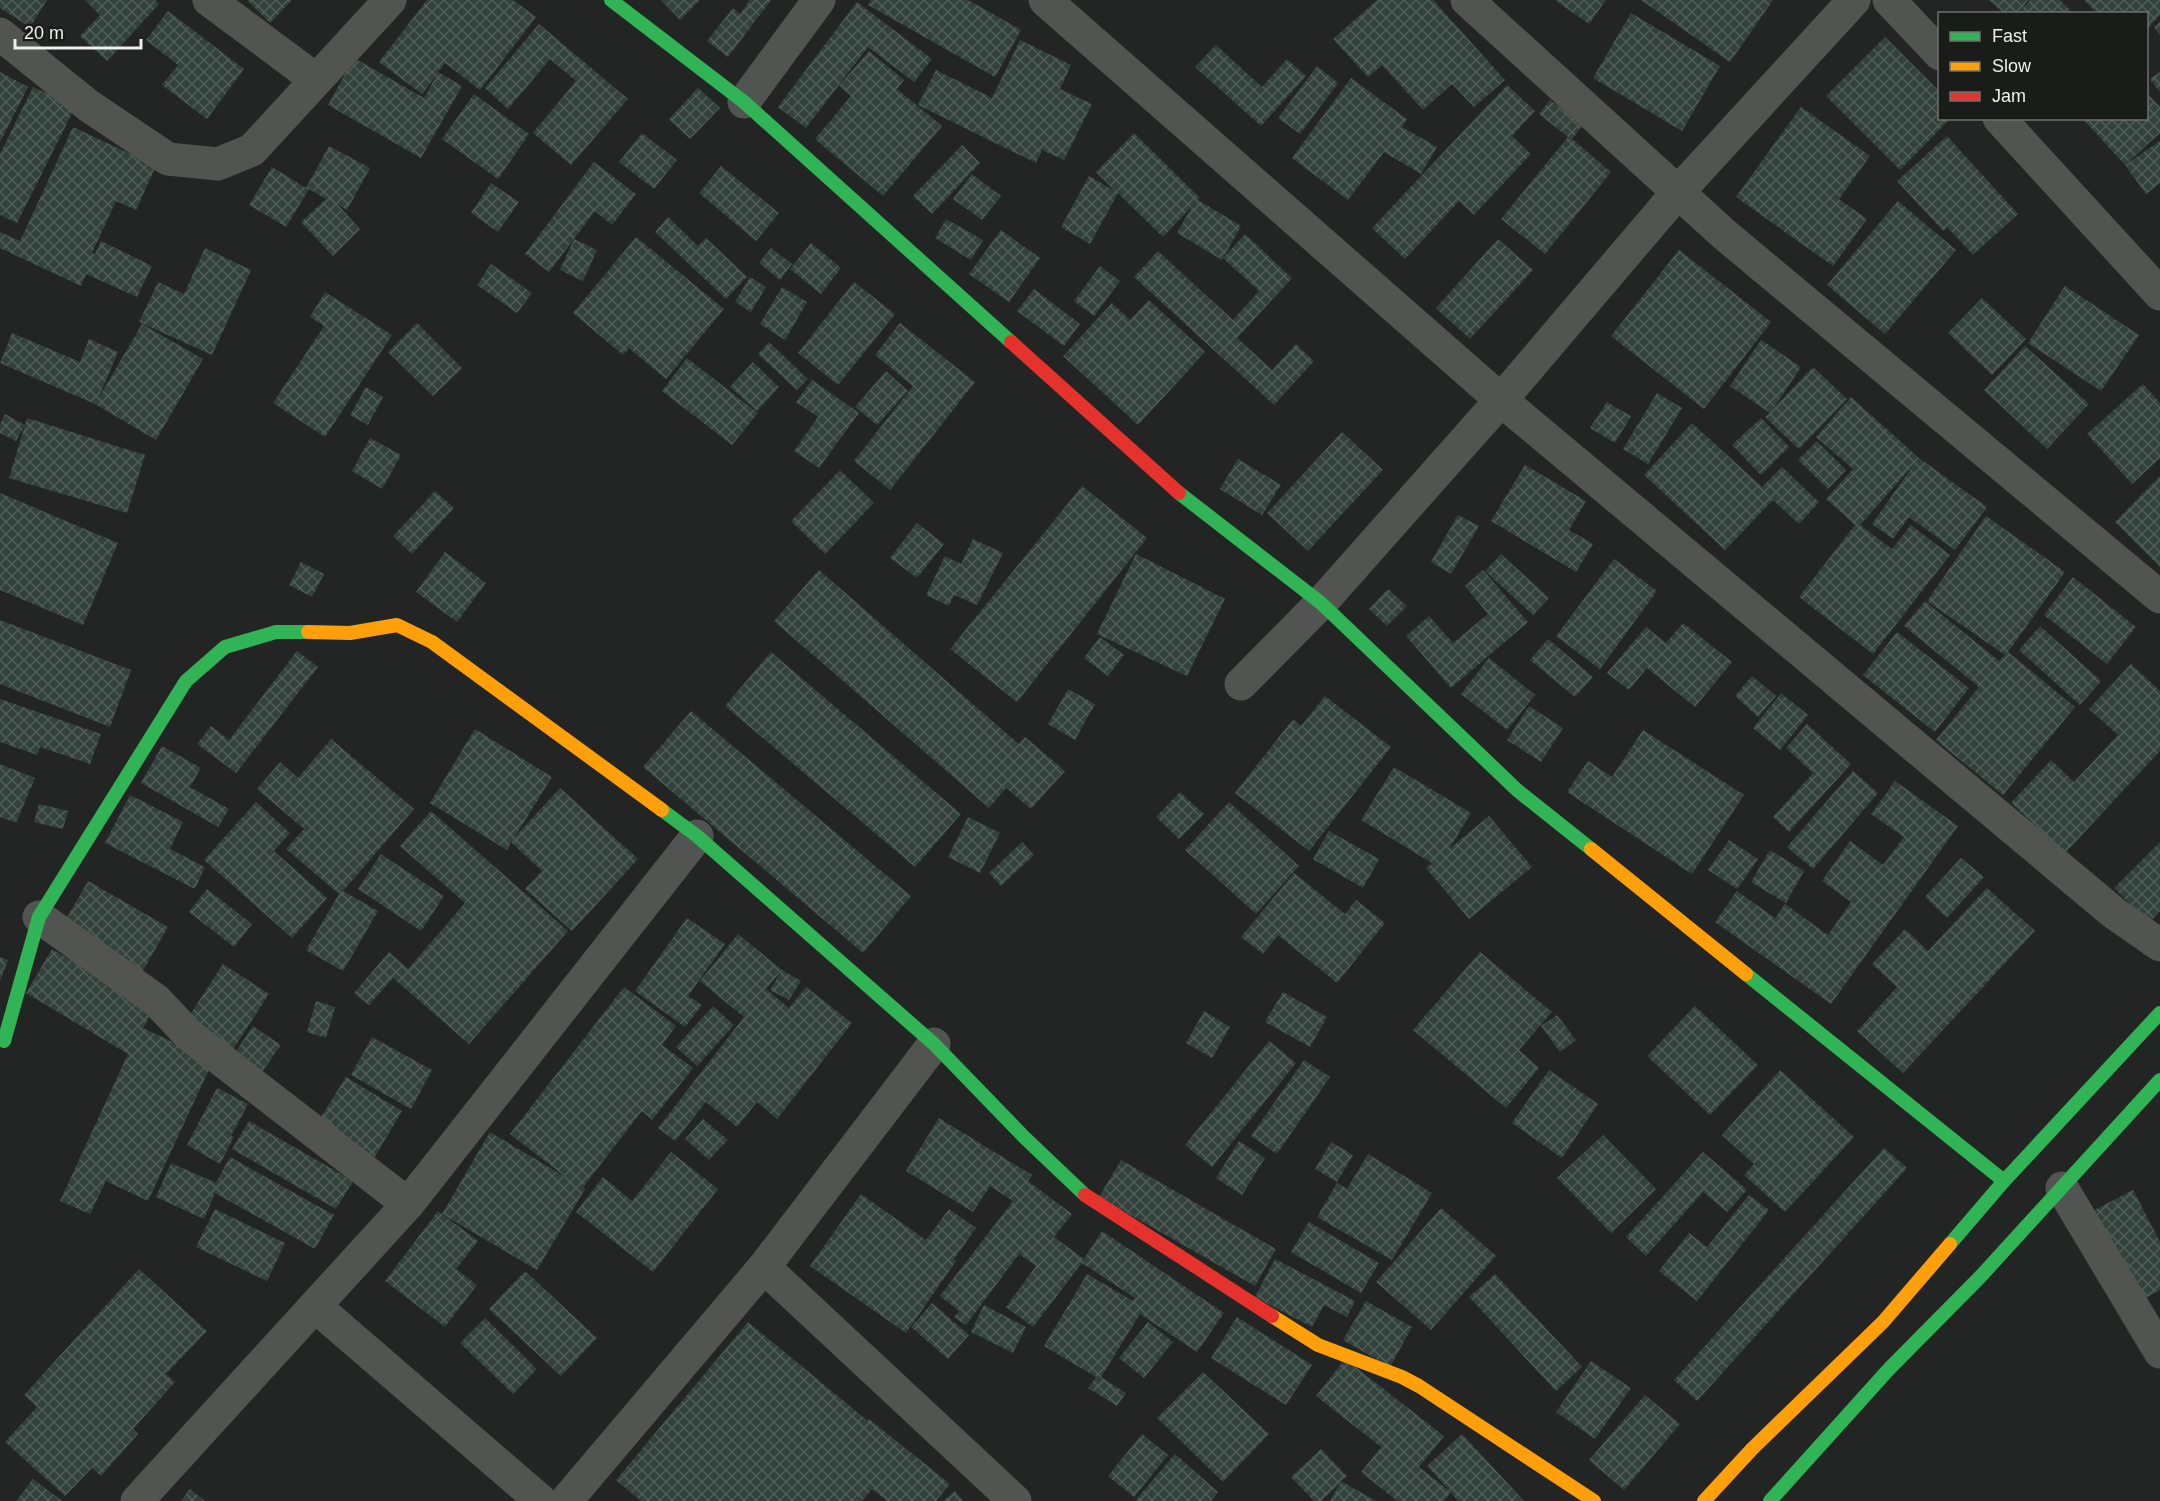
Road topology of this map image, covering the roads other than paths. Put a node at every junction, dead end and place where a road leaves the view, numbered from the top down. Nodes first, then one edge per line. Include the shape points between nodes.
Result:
1 (209, 0) edge
2 (390, 0) edge
3 (611, 0) edge
4 (819, 0) edge
5 (1045, 0) edge
6 (1467, 0) edge
7 (1854, 0) edge
8 (1889, 0) edge
9 (0, 34) edge
10 (1938, 52) edge
11 (315, 78) junction
12 (744, 102) junction
13 (2001, 120) edge
14 (1678, 192) junction
15 (2160, 294) edge
16 (1501, 400) junction
17 (2160, 597) edge
18 (1321, 603) junction
19 (1241, 684) dead end
20 (697, 836) junction
21 (39, 917) junction
22 (2160, 945) edge
23 (2160, 1012) edge
24 (4, 1041) dead end
25 (934, 1044) junction
26 (2160, 1080) edge
27 (2004, 1180) junction
28 (2062, 1188) junction
29 (408, 1204) junction
30 (764, 1267) junction
31 (316, 1307) junction
32 (2160, 1352) edge
33 (137, 1501) edge
34 (541, 1501) edge
35 (566, 1501) edge
36 (1016, 1501) edge
37 (1594, 1501) edge
38 (1704, 1501) edge
39 (1770, 1501) edge

1 - 11 street
2 - 11 street
3 - 12 street
4 - 12 street
5 - 16 street
6 - 14 street
7 - 14 street
8 - 10 street
9 - 11 street via 89,106 168,159 218,164 252,150
12 - 18 street via 1185,498
13 - 15 street
14 - 16 street
14 - 17 street
16 - 18 street
16 - 22 street via 2114,913
18 - 19 street
18 - 27 street via 1517,790
20 - 21 street via 432,642 396,625 350,633 276,632 225,647 186,681
20 - 25 street
20 - 29 street
21 - 24 street
21 - 29 street via 156,1000 189,1035
23 - 27 street
25 - 30 street
25 - 37 street via 1090,1200 1318,1345 1419,1386
26 - 28 street
27 - 38 street via 1883,1322
28 - 32 street
28 - 39 street
29 - 31 street
30 - 35 street
30 - 36 street
31 - 33 street
31 - 34 street

